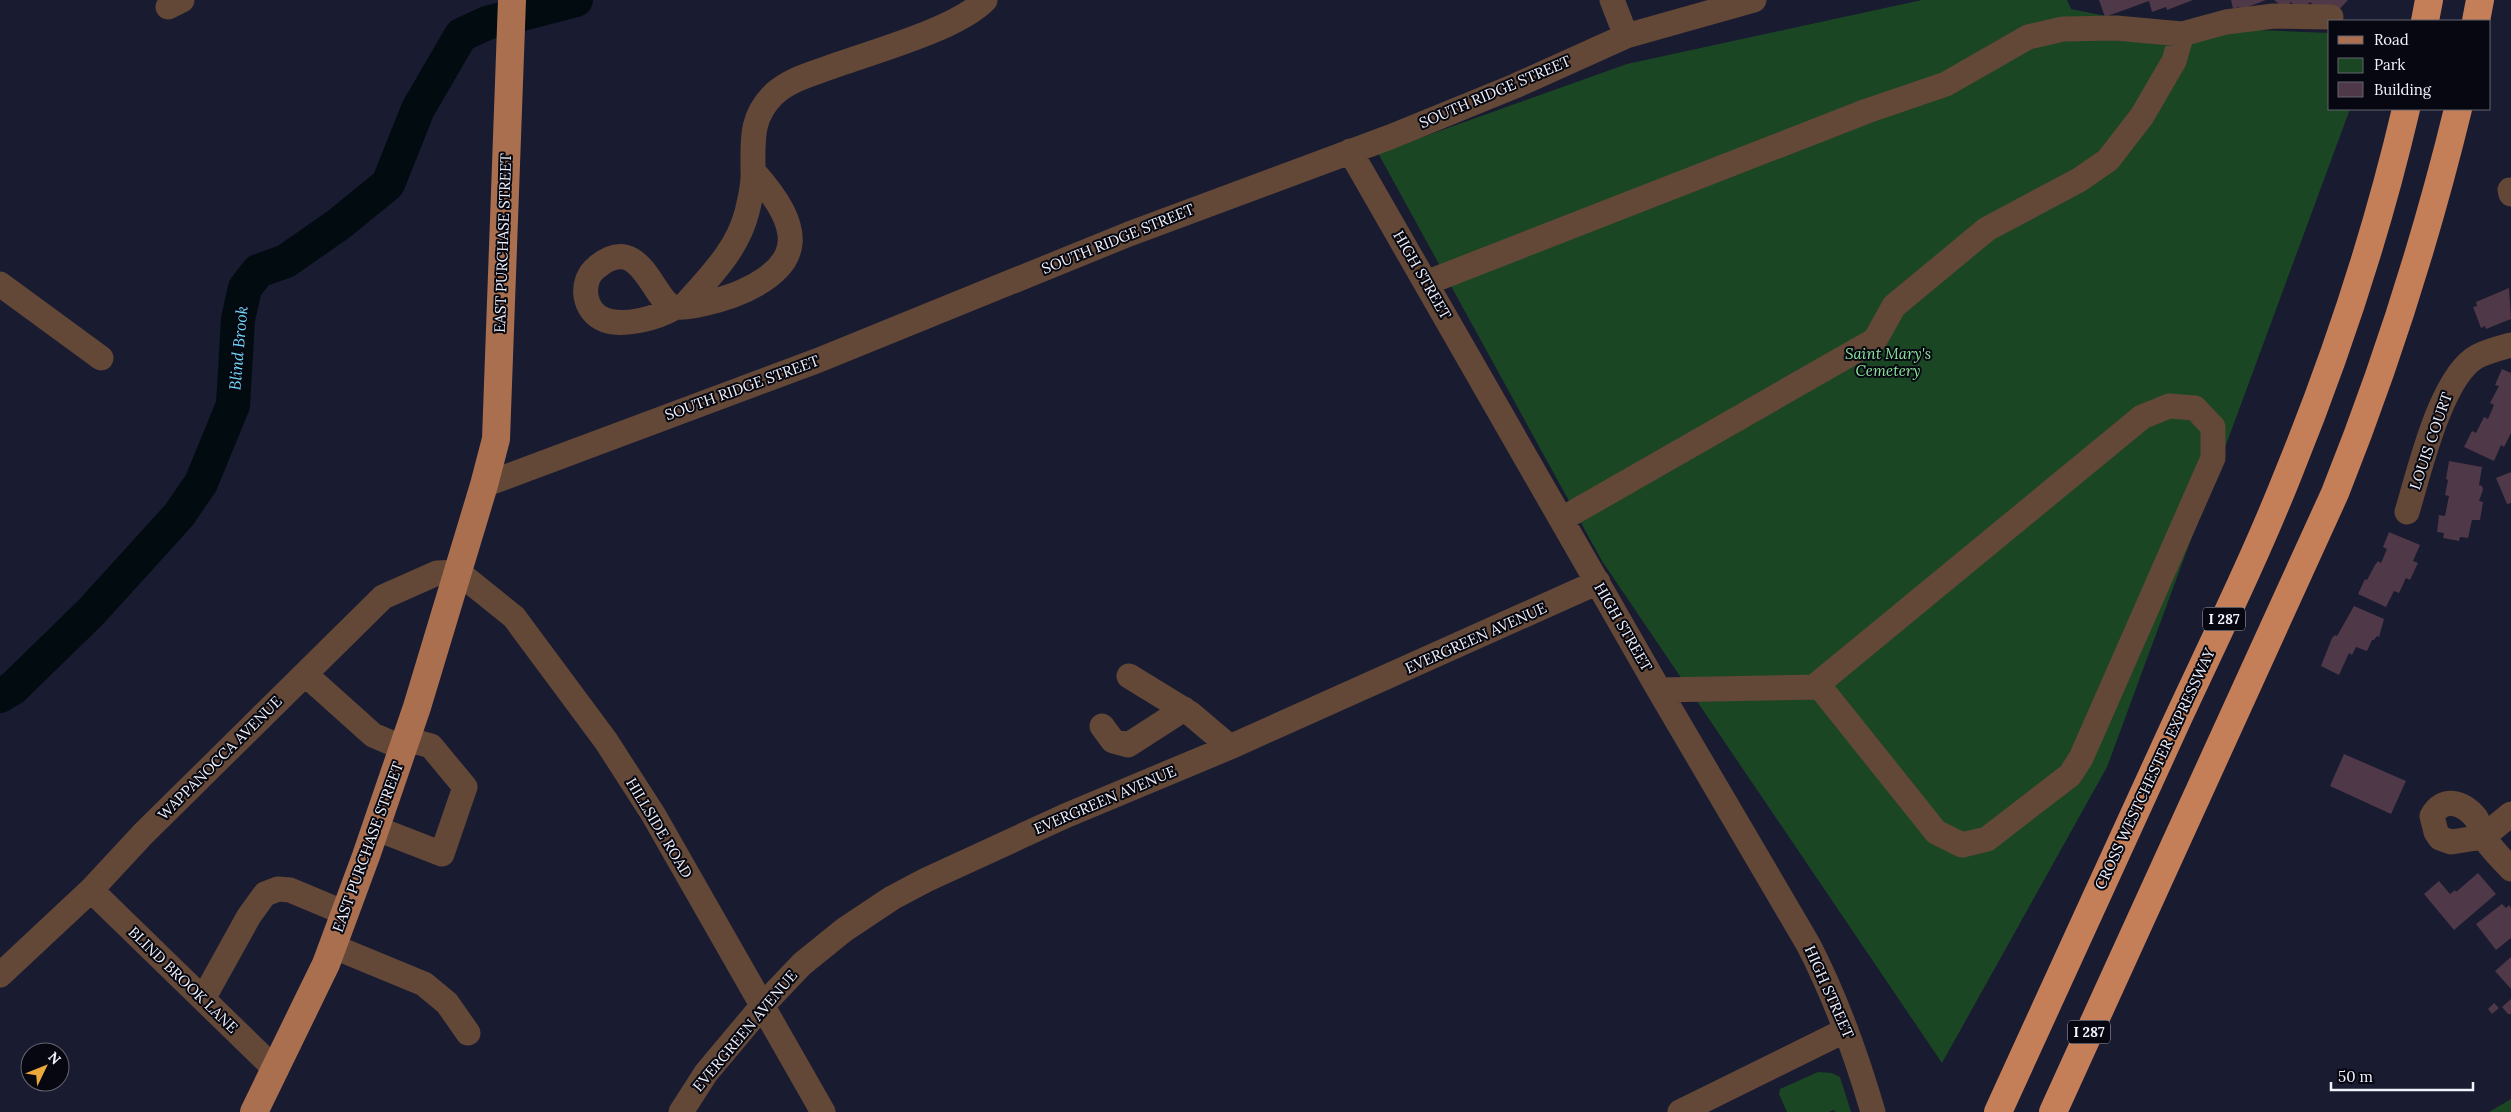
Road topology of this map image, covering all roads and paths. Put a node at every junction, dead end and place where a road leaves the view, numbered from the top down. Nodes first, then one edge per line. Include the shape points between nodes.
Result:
1 (512, 0) edge
2 (985, 0) edge
3 (1612, 0) edge
4 (1754, 0) edge
5 (2429, 0) edge
6 (2480, 0) edge
7 (2331, 17) dead end
8 (2425, 20) edge
9 (2476, 20) edge
10 (2182, 34) junction
11 (1626, 36) junction
12 (2406, 110) edge
13 (2458, 110) edge
14 (1350, 151) junction
15 (754, 172) junction
16 (1426, 283) junction
17 (0, 284) edge
18 (2511, 345) edge
19 (101, 358) dead end
20 (484, 484) junction
21 (2406, 512) dead end
22 (1562, 519) junction
23 (458, 572) junction
24 (1598, 582) junction
25 (305, 674) junction
26 (1129, 676) dead end
27 (1814, 687) junction
28 (1659, 690) junction
29 (1184, 709) junction
30 (1102, 726) dead end
31 (404, 743) junction
32 (1230, 747) junction
33 (2511, 814) edge
34 (375, 828) junction
35 (2511, 869) edge
36 (91, 890) junction
37 (345, 913) junction
38 (332, 946) junction
39 (0, 975) edge
40 (203, 999) junction
41 (762, 1005) junction
42 (1846, 1030) junction
43 (468, 1033) dead end
44 (276, 1070) junction
45 (254, 1112) edge
46 (681, 1112) edge
47 (823, 1112) edge
48 (1680, 1112) edge
49 (1874, 1112) edge
50 (1998, 1112) edge
51 (2053, 1112) edge

1 - 20 main road, EAST PURCHASE STREET via 499,400 496,439
2 - 15 street via 956,21 809,75 776,92 763,108 754,129 751,144
3 - 11 street
4 - 11 street, SOUTH RIDGE STREET
5 - 8 highway
6 - 9 highway
7 - 10 street via 2274,16 2226,22
10 - 16 street via 2116,28 2063,29 2028,37 1946,84 1867,111
10 - 22 street via 2174,61 2142,116 2108,160 2079,180 1987,229 1894,306 1875,340
11 - 14 street, SOUTH RIDGE STREET via 1506,89
12 - 50 highway, CROSS WESTCHESTER EXPRESSWAY / I 287 via 2358,282 2288,474
13 - 51 highway, I 287 via 2414,272 2376,387 2338,485
14 - 16 street, HIGH STREET
14 - 20 street, SOUTH RIDGE STREET via 1129,234 819,360
15 - 15 street via 789,226 791,247 787,258 768,276 744,290 699,305 679,307 721,264 735,244 747,213
16 - 22 street, HIGH STREET
17 - 19 street
18 - 21 street, LOUIS COURT via 2477,357 2458,374 2446,394
20 - 23 main road, EAST PURCHASE STREET
22 - 24 street, HIGH STREET
23 - 25 street, WAPPANOCCA AVENUE via 438,573 383,597
23 - 31 main road, EAST PURCHASE STREET
23 - 41 street, HILLSIDE ROAD via 514,617 606,741 653,814
24 - 28 street, HIGH STREET
24 - 32 street, EVERGREEN AVENUE
25 - 31 street via 373,735
25 - 36 street, WAPPANOCCA AVENUE
26 - 29 street
27 - 27 street via 1820,687 1936,832 1962,845 1987,839 2070,775 2081,758 2213,458 2213,427 2196,408 2170,406 2142,417
27 - 28 street
28 - 42 street, HIGH STREET via 1808,944 1827,980
29 - 30 street via 1128,745 1113,741
29 - 32 street
31 - 34 main road, EAST PURCHASE STREET
31 - 34 street via 431,746 465,787 442,854
32 - 41 street, EVERGREEN AVENUE via 1065,816 892,898 844,930 802,964
33 - 35 street via 2483,837
34 - 37 main road, EAST PURCHASE STREET
36 - 39 street, WAPPANOCCA AVENUE
36 - 40 street, BLIND BROOK LANE
37 - 38 main road, EAST PURCHASE STREET
37 - 40 street via 290,890 278,889 265,894 249,916
38 - 43 street via 424,984 447,1003
38 - 44 main road, EAST PURCHASE STREET
40 - 44 street, BLIND BROOK LANE
41 - 46 street, EVERGREEN AVENUE via 706,1073
41 - 47 street, HILLSIDE ROAD
42 - 48 street
42 - 49 street, HIGH STREET
44 - 45 main road, EAST PURCHASE STREET

